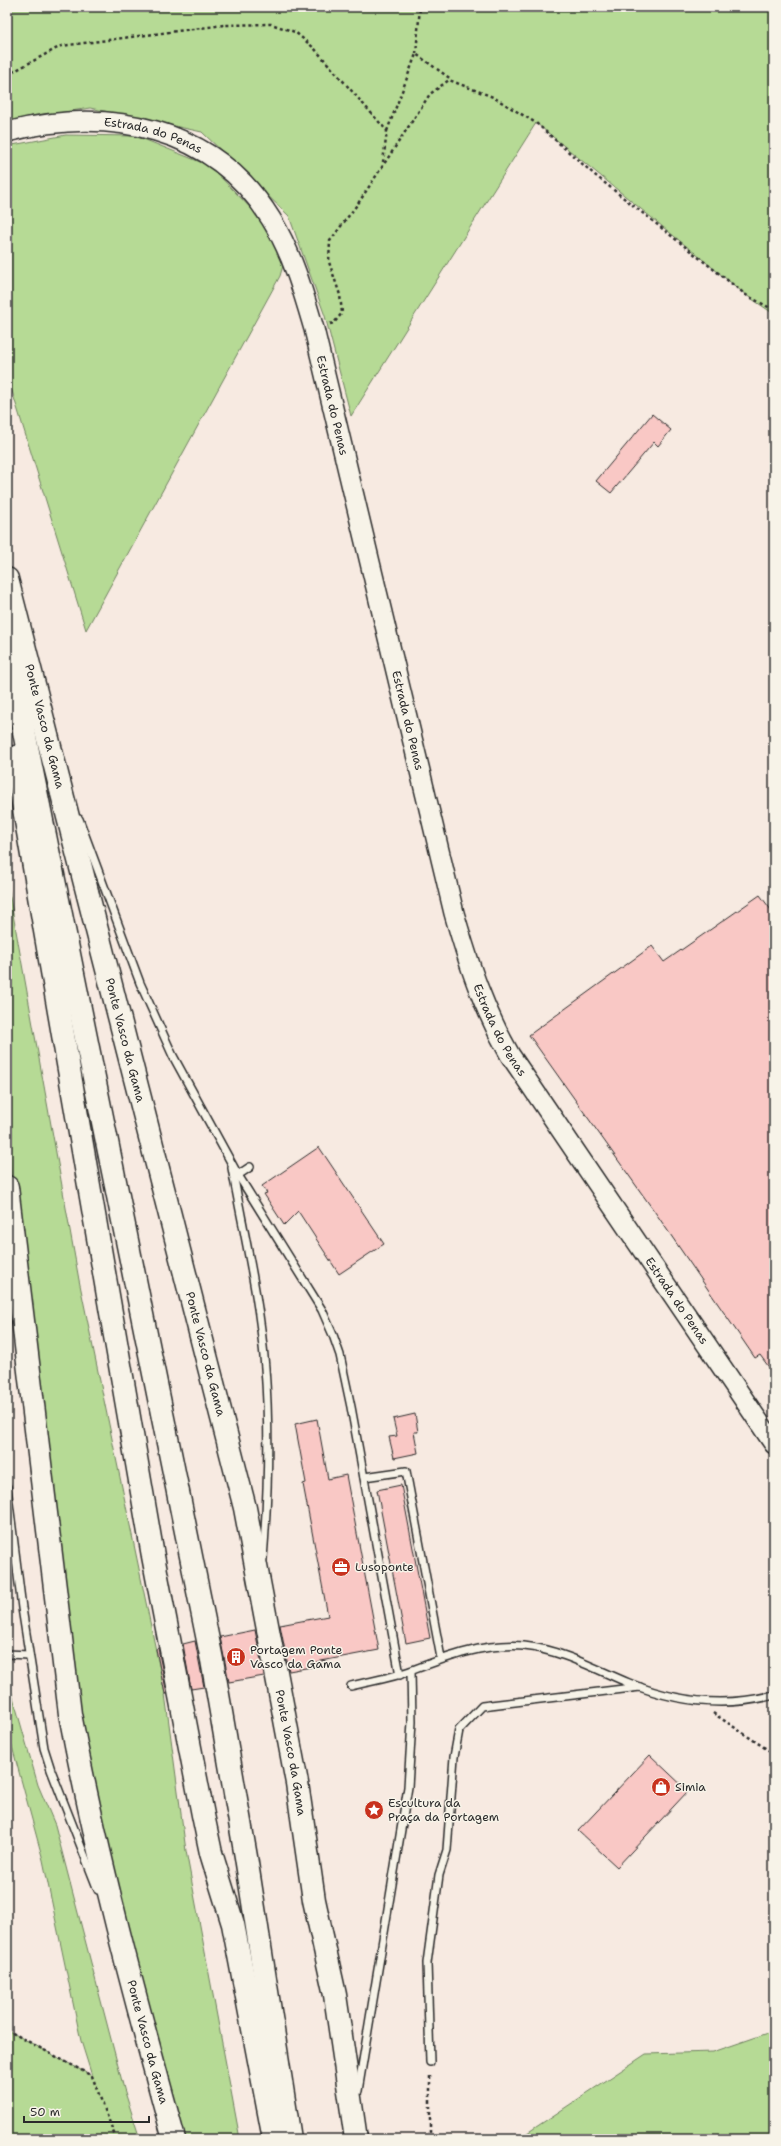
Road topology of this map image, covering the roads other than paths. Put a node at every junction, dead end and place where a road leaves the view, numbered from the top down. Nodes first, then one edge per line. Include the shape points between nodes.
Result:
1 (7, 132) edge
2 (7, 579) edge
3 (7, 648) edge
4 (7, 713) edge
5 (42, 713) junction
6 (71, 798) dead end
7 (76, 812) dead end
8 (230, 1162) junction
9 (250, 1167) dead end
10 (238, 1175) junction
11 (8, 1195) edge
12 (7, 1228) edge
13 (774, 1444) edge
14 (364, 1477) junction
15 (7, 1487) edge
16 (261, 1591) junction
17 (7, 1654) edge
18 (29, 1655) junction
19 (441, 1658) junction
20 (411, 1671) junction
21 (400, 1674) junction
22 (351, 1686) dead end
23 (640, 1687) junction
24 (774, 1695) edge
25 (100, 1895) dead end
26 (103, 1902) dead end
27 (123, 1954) junction
28 (430, 2062) road end
29 (355, 2129) edge
30 (174, 2139) edge
31 (274, 2139) edge
32 (290, 2139) edge

1 - 13 street, Estrada do Penas via 68,122 108,121 143,126 176,137 233,172 254,194 271,219 287,248 299,278 314,329 454,913 479,994 492,1024 510,1055
2 - 5 highway, Ponte Vasco da Gama
3 - 32 highway, Ponte Vasco da Gama via 212,1660
4 - 31 highway via 153,1556 203,1815 211,1853 233,1924
5 - 6 lane
5 - 16 highway, Ponte Vasco da Gama via 234,1463
7 - 8 lane via 140,983 173,1056
8 - 10 lane
8 - 16 lane via 257,1302 265,1368 269,1470
9 - 10 lane
10 - 14 lane via 322,1310 333,1335 344,1372
11 - 12 lane
11 - 27 highway, Ponte Vasco da Gama via 70,1714 83,1784
14 - 19 lane via 406,1471
14 - 21 lane
15 - 18 lane
16 - 29 highway, Ponte Vasco da Gama via 297,1784 314,1900 336,2001
17 - 18 lane
18 - 25 lane via 48,1760
19 - 20 lane
19 - 23 lane via 499,1646 535,1648 562,1655
20 - 21 lane
20 - 29 lane via 412,1727 408,1787
21 - 22 lane
23 - 24 lane via 692,1700 736,1702
23 - 28 lane via 482,1706 459,1730 454,1757 447,1850 439,1875 428,1963
26 - 27 lane
27 - 30 highway, Ponte Vasco da Gama

